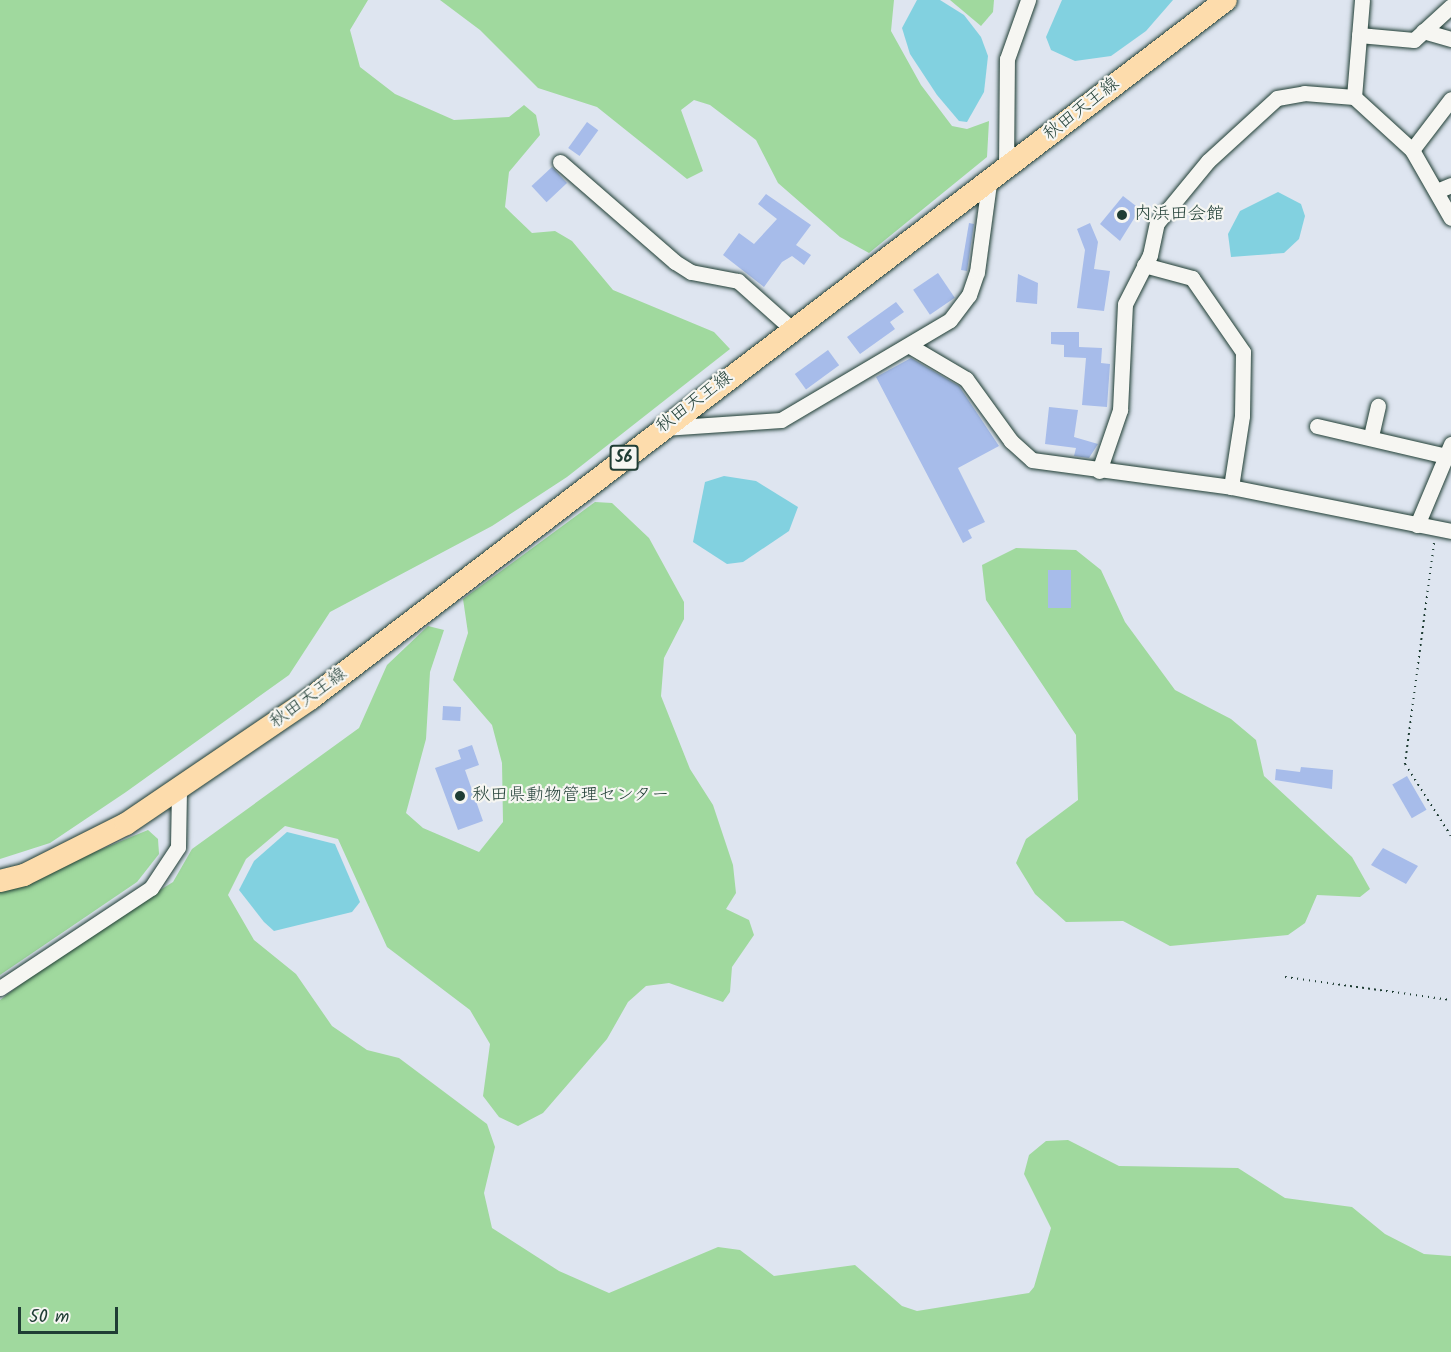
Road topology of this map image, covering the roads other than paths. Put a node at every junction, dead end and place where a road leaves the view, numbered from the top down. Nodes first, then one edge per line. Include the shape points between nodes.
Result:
1 (1028, 0) edge
2 (1226, 0) edge
3 (1362, 0) edge
4 (1451, 6) edge
5 (1423, 31) junction
6 (1359, 34) junction
7 (1451, 39) edge
8 (1354, 97) junction
9 (1451, 99) edge
10 (1412, 150) junction
11 (560, 162) dead end
12 (997, 176) junction
13 (1444, 188) edge
14 (1451, 218) edge
15 (1144, 265) junction
16 (793, 330) junction
17 (910, 346) junction
18 (1378, 406) dead end
19 (1317, 426) dead end
20 (661, 428) junction
21 (1371, 436) junction
22 (1449, 450) edge
23 (1099, 471) junction
24 (1231, 487) junction
25 (1417, 525) junction
26 (1443, 530) edge
27 (179, 791) junction
28 (0, 881) edge
29 (0, 988) edge

1 - 12 street via 1007,59
2 - 12 main road, 秋田天王線 / 56
3 - 6 street
4 - 5 street
5 - 6 street via 1413,40
5 - 7 street
6 - 8 street
8 - 10 street
8 - 15 street via 1304,93 1277,98 1213,155 1157,223
9 - 10 street
10 - 13 street
11 - 16 street via 675,261 691,272 738,281
12 - 16 main road, 秋田天王線 / 56
12 - 17 street via 969,294 950,320
13 - 14 street
15 - 23 street via 1125,304 1120,410
15 - 24 street via 1192,278 1243,352 1242,416
16 - 20 main road, 秋田天王線 / 56
17 - 20 street via 781,420
17 - 23 street via 966,379 1011,441 1032,460
18 - 21 street
19 - 21 street
20 - 27 main road, 秋田天王線 / 56 via 520,541
21 - 22 street
22 - 25 street
23 - 24 street
24 - 25 street
25 - 26 street
27 - 28 main road, 秋田天王線 / 56 via 79,849
27 - 29 street via 178,847 151,888

